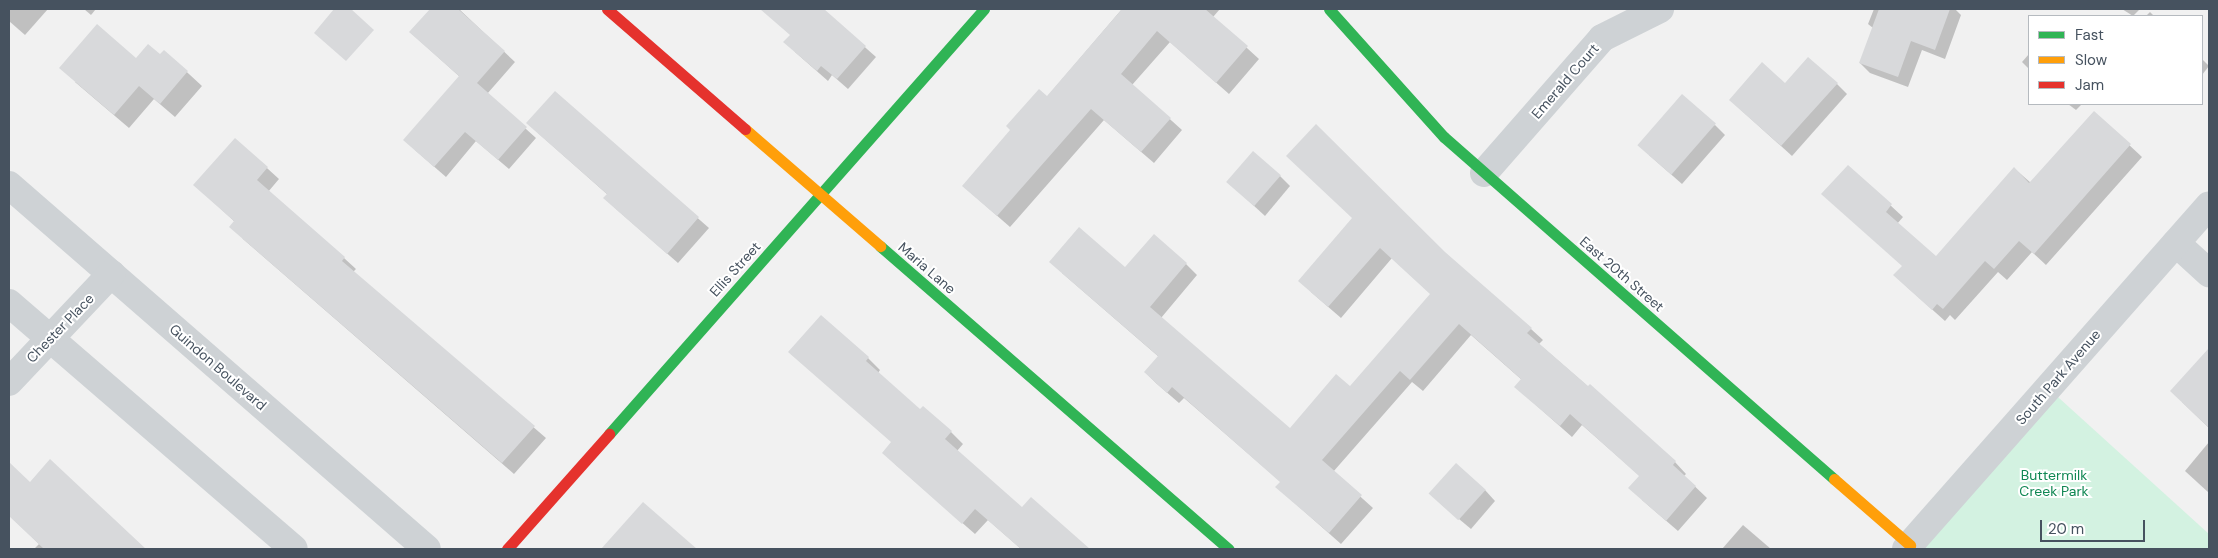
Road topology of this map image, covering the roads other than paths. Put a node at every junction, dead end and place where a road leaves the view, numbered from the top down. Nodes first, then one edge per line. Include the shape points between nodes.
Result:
1 (607, 9) edge
2 (984, 9) edge
3 (1329, 9) edge
4 (1660, 9) edge
5 (1484, 173) junction
6 (9, 185) edge
7 (820, 195) junction
8 (2209, 204) edge
9 (2176, 243) junction
10 (2209, 273) edge
11 (111, 274) junction
12 (9, 304) edge
13 (48, 338) junction
14 (9, 382) edge
15 (1908, 547) edge
16 (294, 549) edge
17 (427, 549) edge
18 (507, 549) edge
19 (1229, 549) edge

1 - 7 street, Maria Lane
2 - 7 street, Ellis Street
3 - 5 street, East 20th Street via 1444,137
4 - 5 street, Emerald Court via 1602,38
5 - 15 street, East 20th Street
6 - 11 street, Guindon Boulevard
7 - 18 street, Ellis Street
7 - 19 street, Maria Lane
8 - 9 street, South Park Avenue
9 - 10 street
9 - 15 street, South Park Avenue
11 - 13 street, Chester Place
11 - 17 street, Guindon Boulevard
12 - 13 street
13 - 14 street, Chester Place
13 - 16 street

